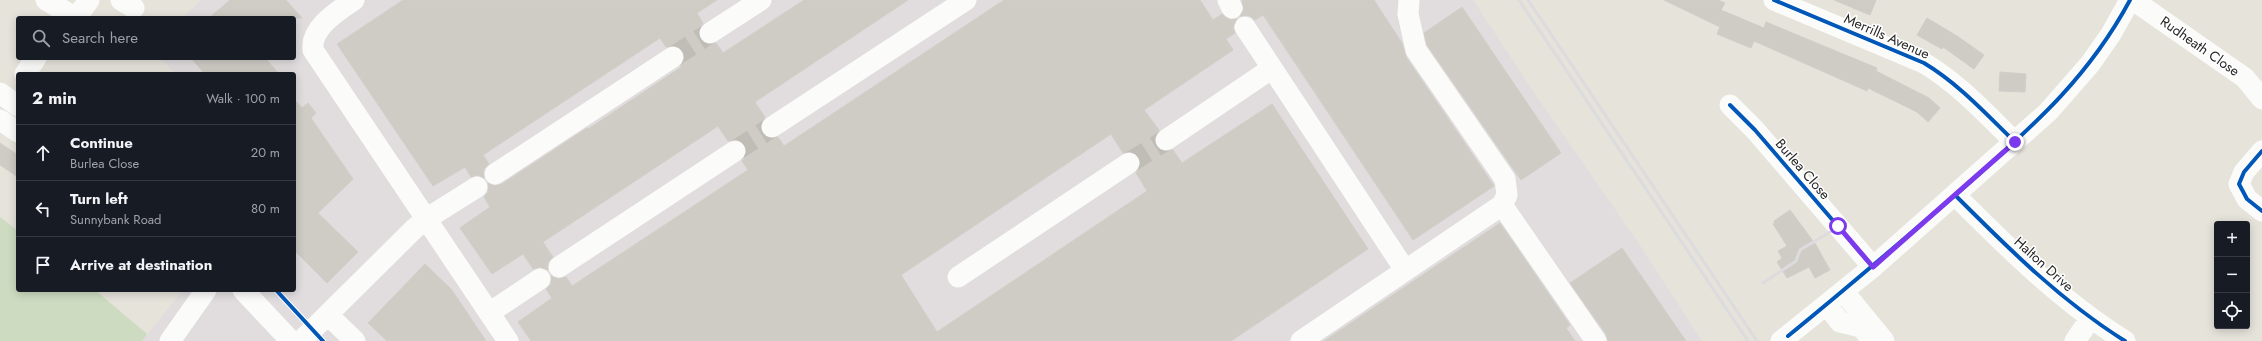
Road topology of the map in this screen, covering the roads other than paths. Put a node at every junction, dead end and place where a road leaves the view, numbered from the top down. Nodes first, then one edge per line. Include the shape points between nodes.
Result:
1 (46, 0) edge
2 (89, 0) edge
3 (354, 0) edge
4 (761, 0) edge
5 (966, 0) edge
6 (1409, 0) edge
7 (1774, 0) edge
8 (2132, 0) edge
9 (1815, 8) edge
10 (70, 16) edge
11 (1245, 27) dead end
12 (710, 33) tunnel mouth
13 (673, 57) tunnel mouth
14 (35, 60) edge
15 (1270, 69) junction
16 (26, 72) edge
17 (2262, 99) edge
18 (1730, 105) dead end
19 (0, 120) edge
20 (772, 127) tunnel mouth
21 (16, 131) edge
22 (1166, 140) tunnel mouth
23 (2015, 142) junction
24 (735, 151) tunnel mouth
25 (2262, 152) edge
26 (1129, 163) tunnel mouth
27 (495, 174) dead end
28 (478, 187) dead end
29 (1955, 194) junction
30 (1502, 205) junction
31 (2262, 212) edge
32 (426, 219) junction
33 (559, 266) dead end
34 (1873, 267) junction
35 (1405, 270) junction
36 (958, 277) dead end
37 (540, 279) dead end
38 (1843, 291) junction
39 (205, 292) edge
40 (245, 292) edge
41 (1827, 304) junction
42 (489, 314) junction
43 (328, 315) junction
44 (2090, 319) junction
45 (1785, 339) edge
46 (170, 341) edge
47 (291, 341) edge
48 (302, 341) edge
49 (355, 341) edge
50 (508, 341) edge
51 (1301, 341) edge
52 (1596, 341) edge
53 (1873, 341) edge
54 (1884, 341) edge
55 (2075, 341) edge
56 (2125, 341) edge

1 - 10 street
2 - 10 street
3 - 32 street via 332,15 318,31 312,42 313,50
4 - 12 street
5 - 20 street
6 - 30 street via 1408,14 1416,50 1505,179 1506,194
7 - 9 street, Merrills Avenue
8 - 17 street, Rudheath Close via 2245,78
8 - 23 street via 2081,75 2048,112
9 - 23 street, Merrills Avenue via 1937,71 1956,85
11 - 15 street
13 - 27 street
14 - 16 street
15 - 22 street
15 - 35 street
18 - 34 street, Burlea Close via 1755,130
19 - 21 street
23 - 29 street
24 - 33 street
25 - 31 street via 2244,172 2239,184 2247,199
26 - 36 street
28 - 32 street
29 - 34 street
29 - 44 street, Halton Drive via 2032,270
30 - 35 street
30 - 52 street
32 - 42 street
32 - 43 street
34 - 38 street
35 - 51 street
37 - 42 street
38 - 41 street
38 - 54 street
39 - 46 street
40 - 47 street
41 - 45 street
41 - 53 street via 1840,322 1861,327
42 - 50 street
43 - 48 street
43 - 49 street
44 - 55 street
44 - 56 street, Halton Drive

